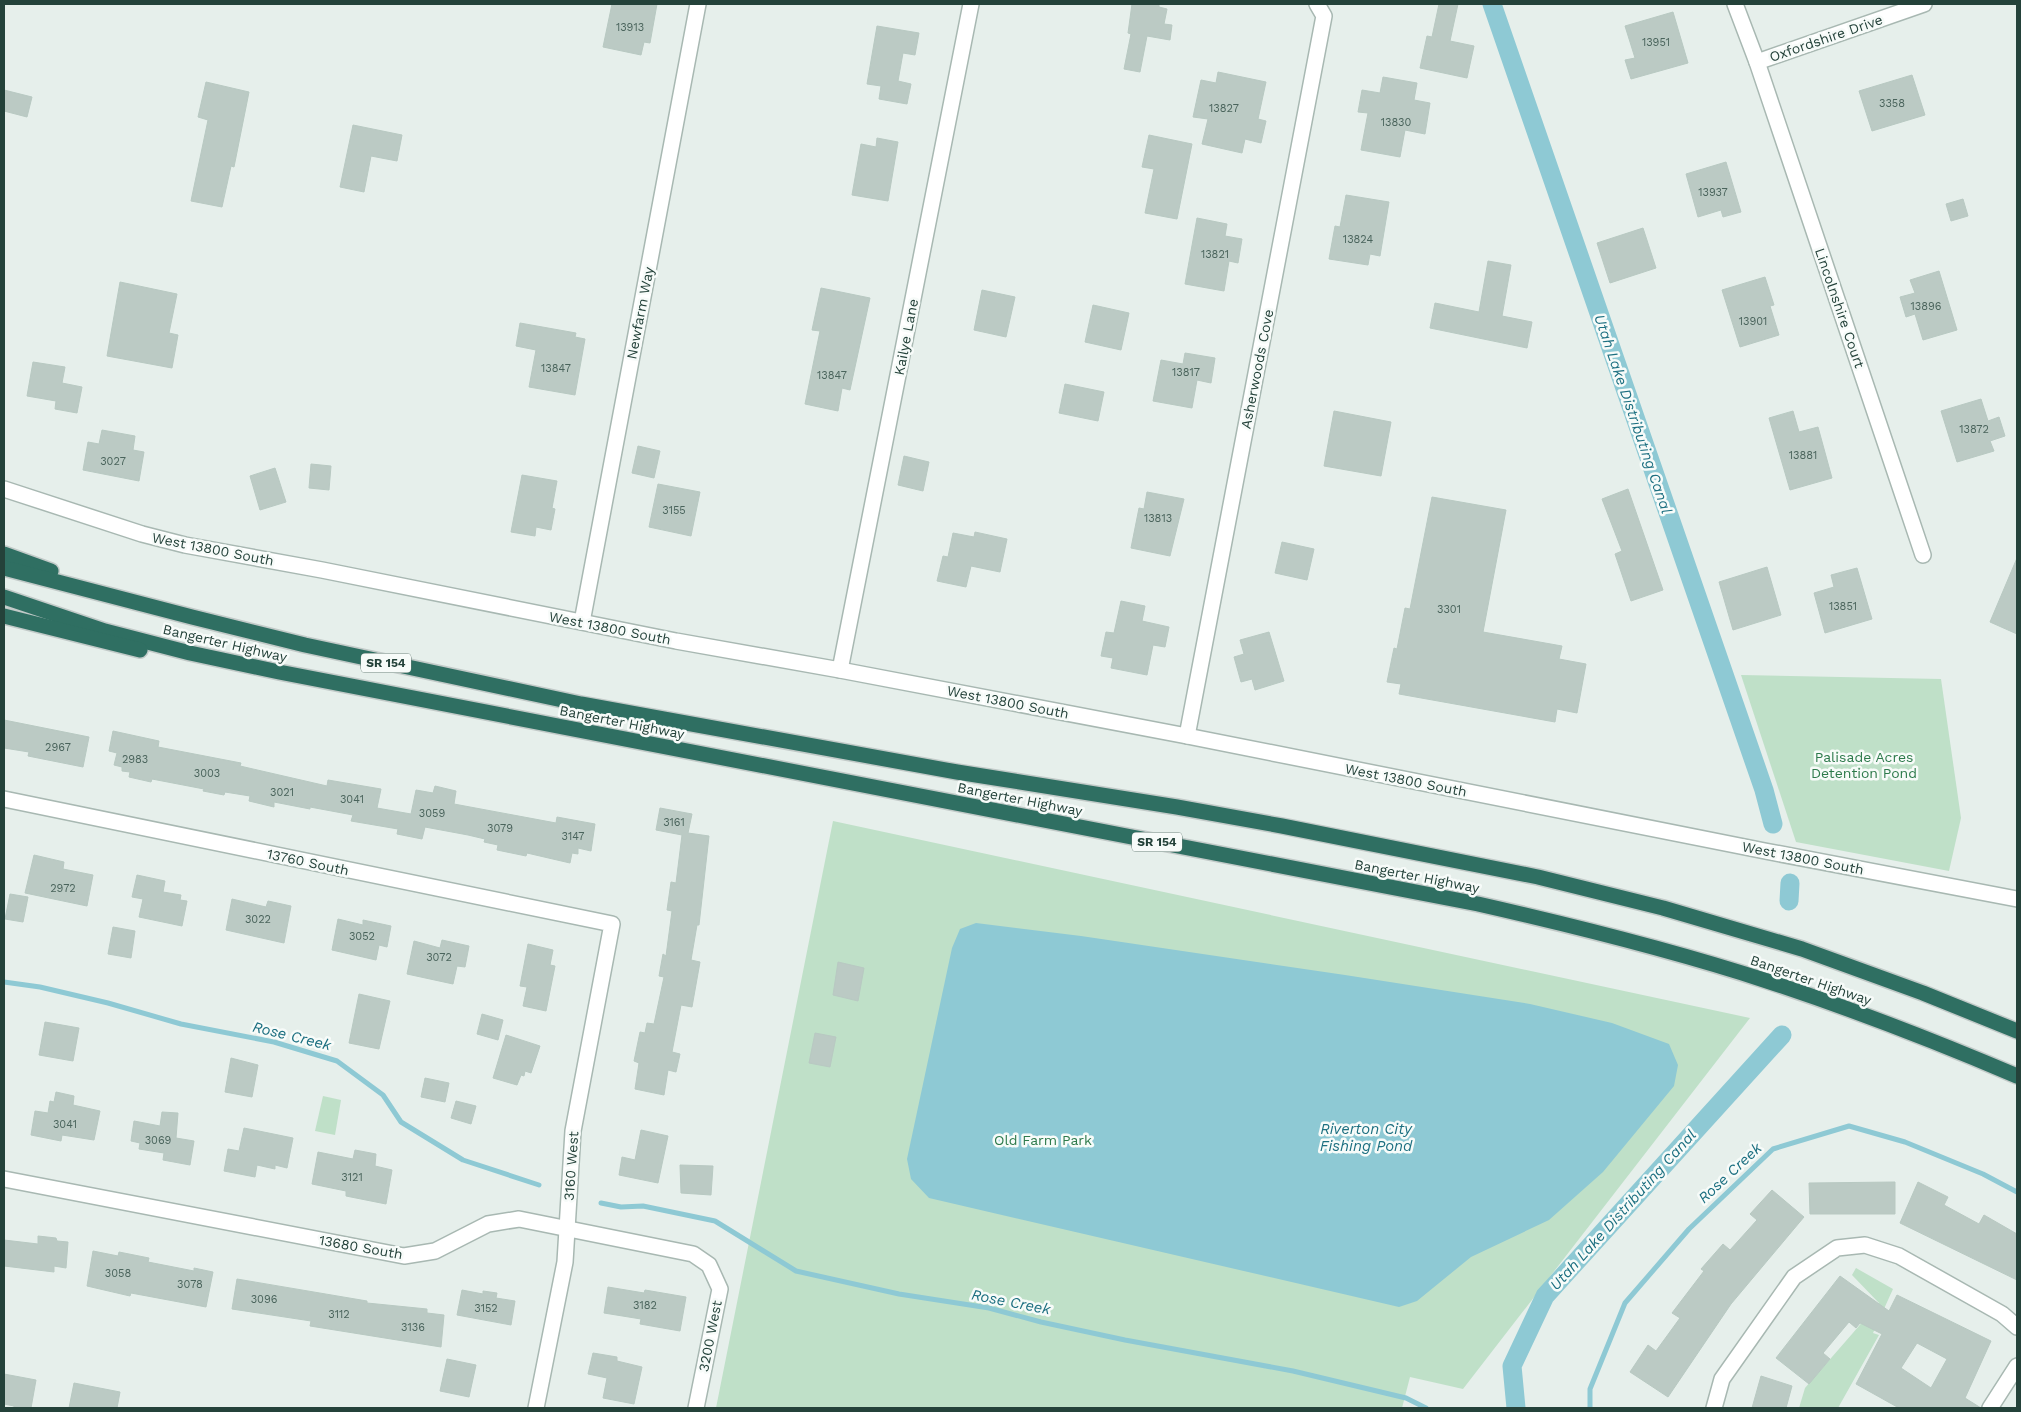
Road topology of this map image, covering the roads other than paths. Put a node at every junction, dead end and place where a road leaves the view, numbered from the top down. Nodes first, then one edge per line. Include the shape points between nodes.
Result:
1 (698, 4) edge
2 (971, 4) edge
3 (1317, 4) edge
4 (1735, 4) edge
5 (1924, 4) edge
6 (1757, 62) junction
7 (4, 489) edge
8 (4, 554) edge
9 (1923, 555) dead end
10 (4, 568) edge
11 (4, 598) edge
12 (4, 616) edge
13 (192, 617) junction
14 (582, 622) junction
15 (840, 670) junction
16 (279, 672) junction
17 (1187, 736) junction
18 (4, 799) edge
19 (2017, 899) edge
20 (612, 924) joint
21 (2017, 1031) edge
22 (2017, 1076) edge
23 (4, 1179) edge
24 (567, 1227) junction
25 (710, 1265) joint
26 (2017, 1327) edge
27 (2017, 1366) edge
28 (536, 1408) edge
29 (696, 1408) edge
30 (1714, 1408) edge
31 (1990, 1408) edge

1 - 14 street, Newfarm Way
2 - 15 street, Kailye Lane
3 - 17 street, Asherwoods Cove via 1324,16
4 - 6 street, Lincolnshire Court
5 - 6 street, Oxfordshire Drive
6 - 9 street, Lincolnshire Court
7 - 14 street, West 13800 South via 185,545
8 - 13 highway
10 - 13 highway, Bangerter Highway / SR 154
11 - 16 highway, Bangerter Highway / SR 154 via 105,631
12 - 16 highway via 150,652
13 - 21 highway, Bangerter Highway / SR 154 via 434,674 581,704 957,772 1273,824 1547,879 1664,908 1802,950
14 - 15 street, West 13800 South
15 - 17 street, West 13800 South
16 - 22 highway, Bangerter Highway / SR 154 via 1544,919 1766,981 1901,1029
17 - 19 street, West 13800 South
18 - 20 street, 13760 South
20 - 24 street, 3160 West via 573,1131
23 - 24 street, 13680 South via 404,1256 435,1251 488,1224 519,1219
24 - 25 street, 13680 South via 693,1254
24 - 28 street, 3160 West via 565,1262
25 - 29 street, 3200 West via 720,1289
26 - 30 street via 2002,1314 1899,1256 1865,1245 1837,1248 1794,1276 1722,1378
27 - 31 street

